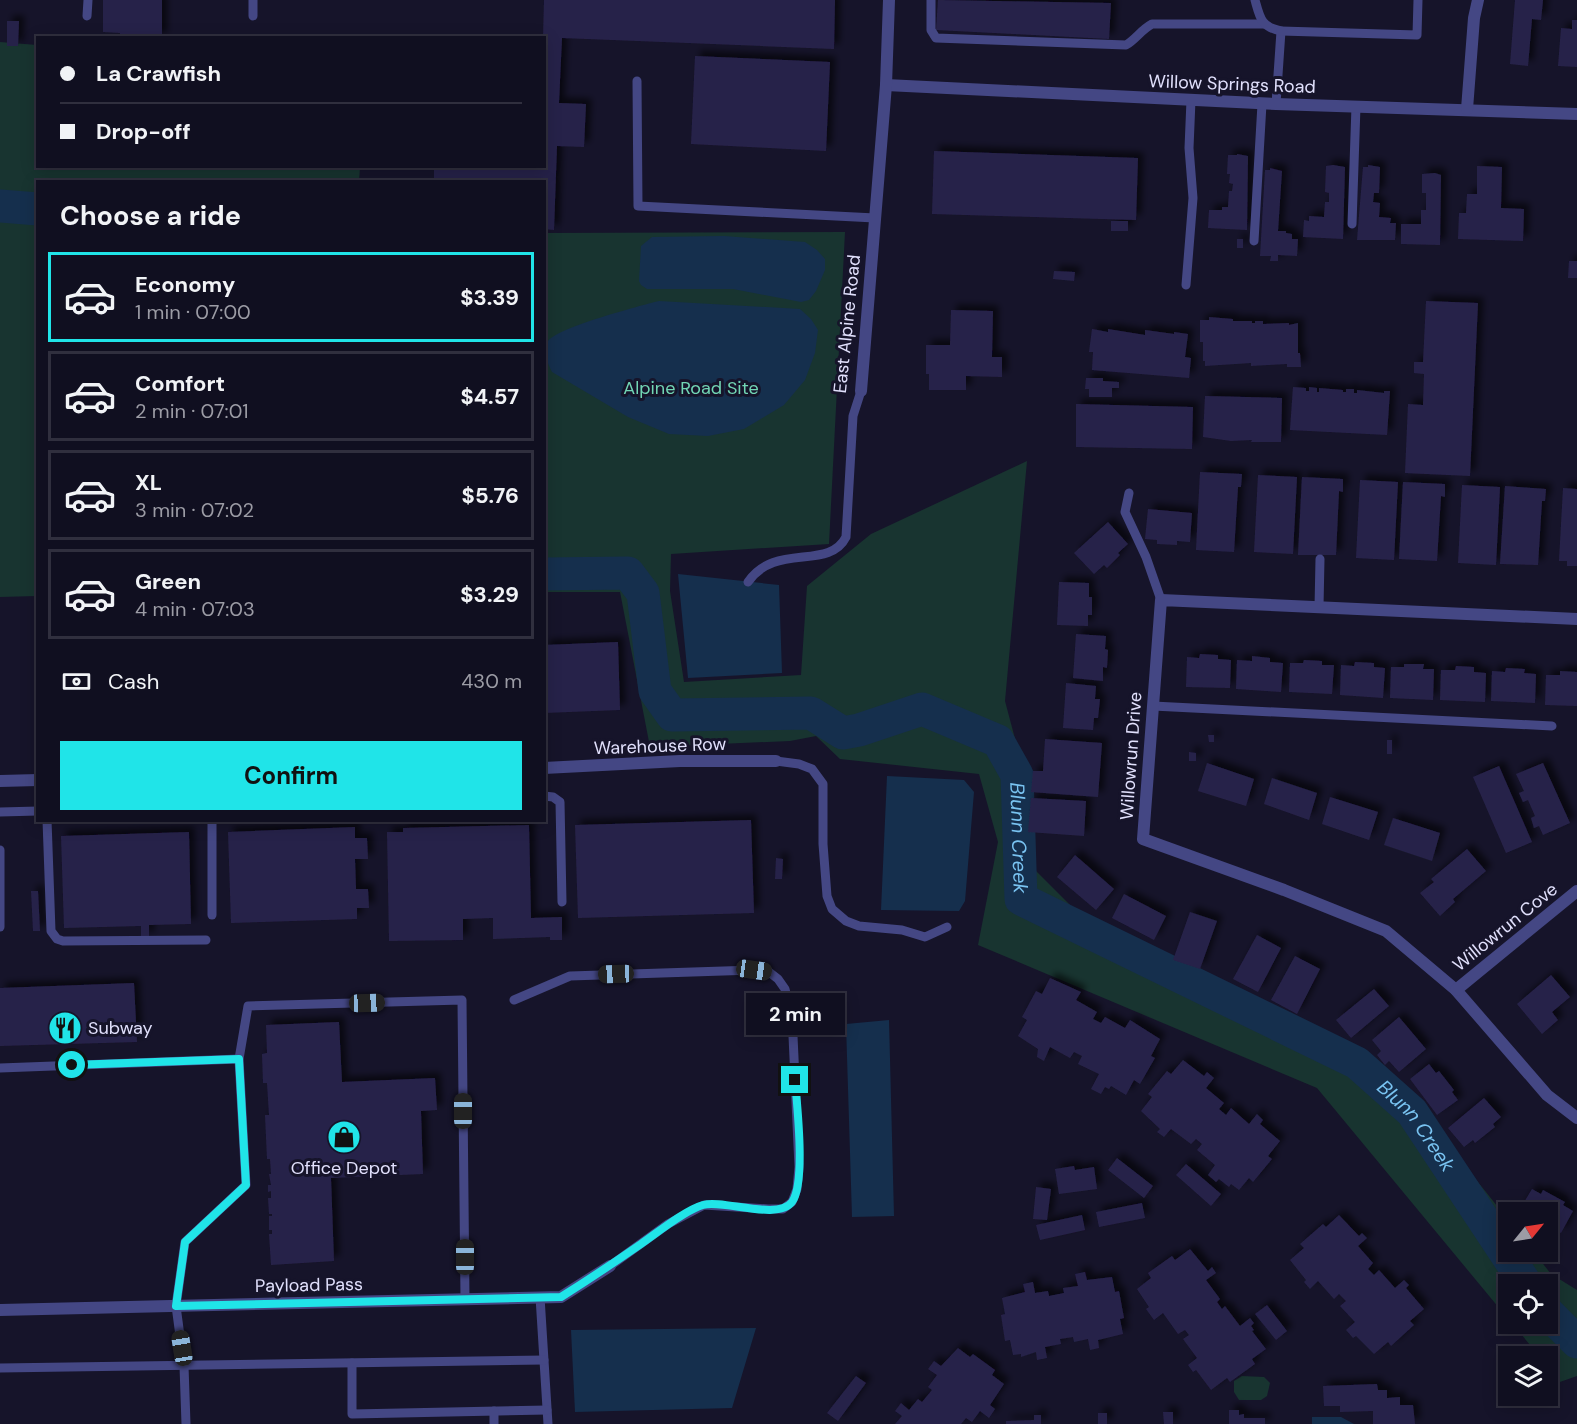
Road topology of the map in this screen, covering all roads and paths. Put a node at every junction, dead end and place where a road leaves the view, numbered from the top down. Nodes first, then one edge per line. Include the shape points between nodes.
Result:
1 (88, 0) edge
2 (253, 0) edge
3 (889, 0) edge
4 (931, 0) edge
5 (1256, 0) edge
6 (1418, 0) edge
7 (1478, 0) edge
8 (87, 16) dead end
9 (253, 16) dead end
10 (1264, 24) junction
11 (1281, 31) junction
12 (637, 81) dead end
13 (886, 86) junction
14 (1191, 100) junction
15 (1262, 104) junction
16 (1276, 105) junction
17 (1356, 106) junction
18 (1467, 109) junction
19 (1577, 114) edge
20 (875, 218) junction
21 (1352, 224) dead end
22 (1254, 242) dead end
23 (1186, 285) dead end
24 (861, 391) joint
25 (1129, 493) dead end
26 (1320, 559) dead end
27 (748, 582) dead end
28 (1161, 600) junction
29 (1319, 607) junction
30 (1577, 619) edge
31 (1153, 706) junction
32 (1552, 726) dead end
33 (776, 761) joint
34 (546, 768) edge
35 (36, 780) edge
36 (0, 781) edge
37 (546, 796) edge
38 (36, 811) edge
39 (0, 812) edge
40 (47, 822) edge
41 (212, 822) edge
42 (0, 850) edge
43 (1577, 891) edge
44 (562, 902) dead end
45 (212, 915) dead end
46 (0, 927) edge
47 (947, 927) dead end
48 (206, 940) dead end
49 (1456, 990) junction
50 (514, 1000) dead end
51 (239, 1059) junction
52 (0, 1068) edge
53 (1577, 1118) edge
54 (610, 1266) joint
55 (540, 1297) junction
56 (465, 1299) junction
57 (176, 1306) junction
58 (0, 1310) edge
59 (544, 1360) junction
60 (352, 1363) junction
61 (184, 1366) junction
62 (0, 1368) edge
63 (548, 1410) junction
64 (494, 1411) junction
65 (352, 1419) edge
66 (186, 1424) edge
67 (494, 1424) edge
68 (548, 1424) edge

1 - 8 lane
2 - 9 lane
3 - 13 street, East Alpine Road
4 - 10 lane via 931,30 936,38 1126,45 1152,24
5 - 10 lane
6 - 11 lane via 1417,35
7 - 18 street
10 - 11 lane
11 - 16 lane
12 - 20 lane via 638,206
13 - 14 street, Willow Springs Road
13 - 20 street, East Alpine Road
14 - 15 street, Willow Springs Road
14 - 23 lane via 1193,198
15 - 16 street, Willow Springs Road
15 - 22 lane
16 - 17 street, Willow Springs Road
17 - 18 street, Willow Springs Road
17 - 21 lane
18 - 19 street, Willow Springs Road
20 - 24 street, East Alpine Road
24 - 27 lane, East Alpine Road via 854,416 846,537 841,546 830,554 782,559 762,567
25 - 28 lane via 1125,512
26 - 29 lane
28 - 29 street
28 - 31 street, Willowrun Drive
29 - 30 street
31 - 32 lane
31 - 49 street, Willowrun Drive via 1143,839 1386,931
33 - 34 street, Warehouse Row
33 - 47 lane via 812,769 823,784 826,886 832,909 859,926 903,930 925,938
35 - 36 street
37 - 44 lane via 560,802
38 - 39 lane
40 - 48 lane via 51,931 57,939
41 - 45 lane
42 - 46 lane
43 - 49 street, Willowrun Cove
49 - 53 street, Willowrun Drive via 1547,1095
50 - 54 lane via 570,976 754,970 769,972 785,988 793,1036 799,1167 792,1202 783,1209 704,1204 668,1224
51 - 52 lane
51 - 56 lane via 248,1006 462,1000
51 - 57 lane via 246,1185 185,1242
54 - 55 street, Payload Pass via 561,1297
55 - 56 street, Payload Pass
55 - 59 lane
56 - 57 street, Payload Pass
57 - 58 street, Payload Pass
57 - 61 lane
59 - 60 lane
59 - 63 lane
60 - 61 lane
60 - 65 lane
61 - 62 lane
61 - 66 lane
63 - 64 lane
63 - 68 lane
64 - 65 lane
64 - 67 lane

